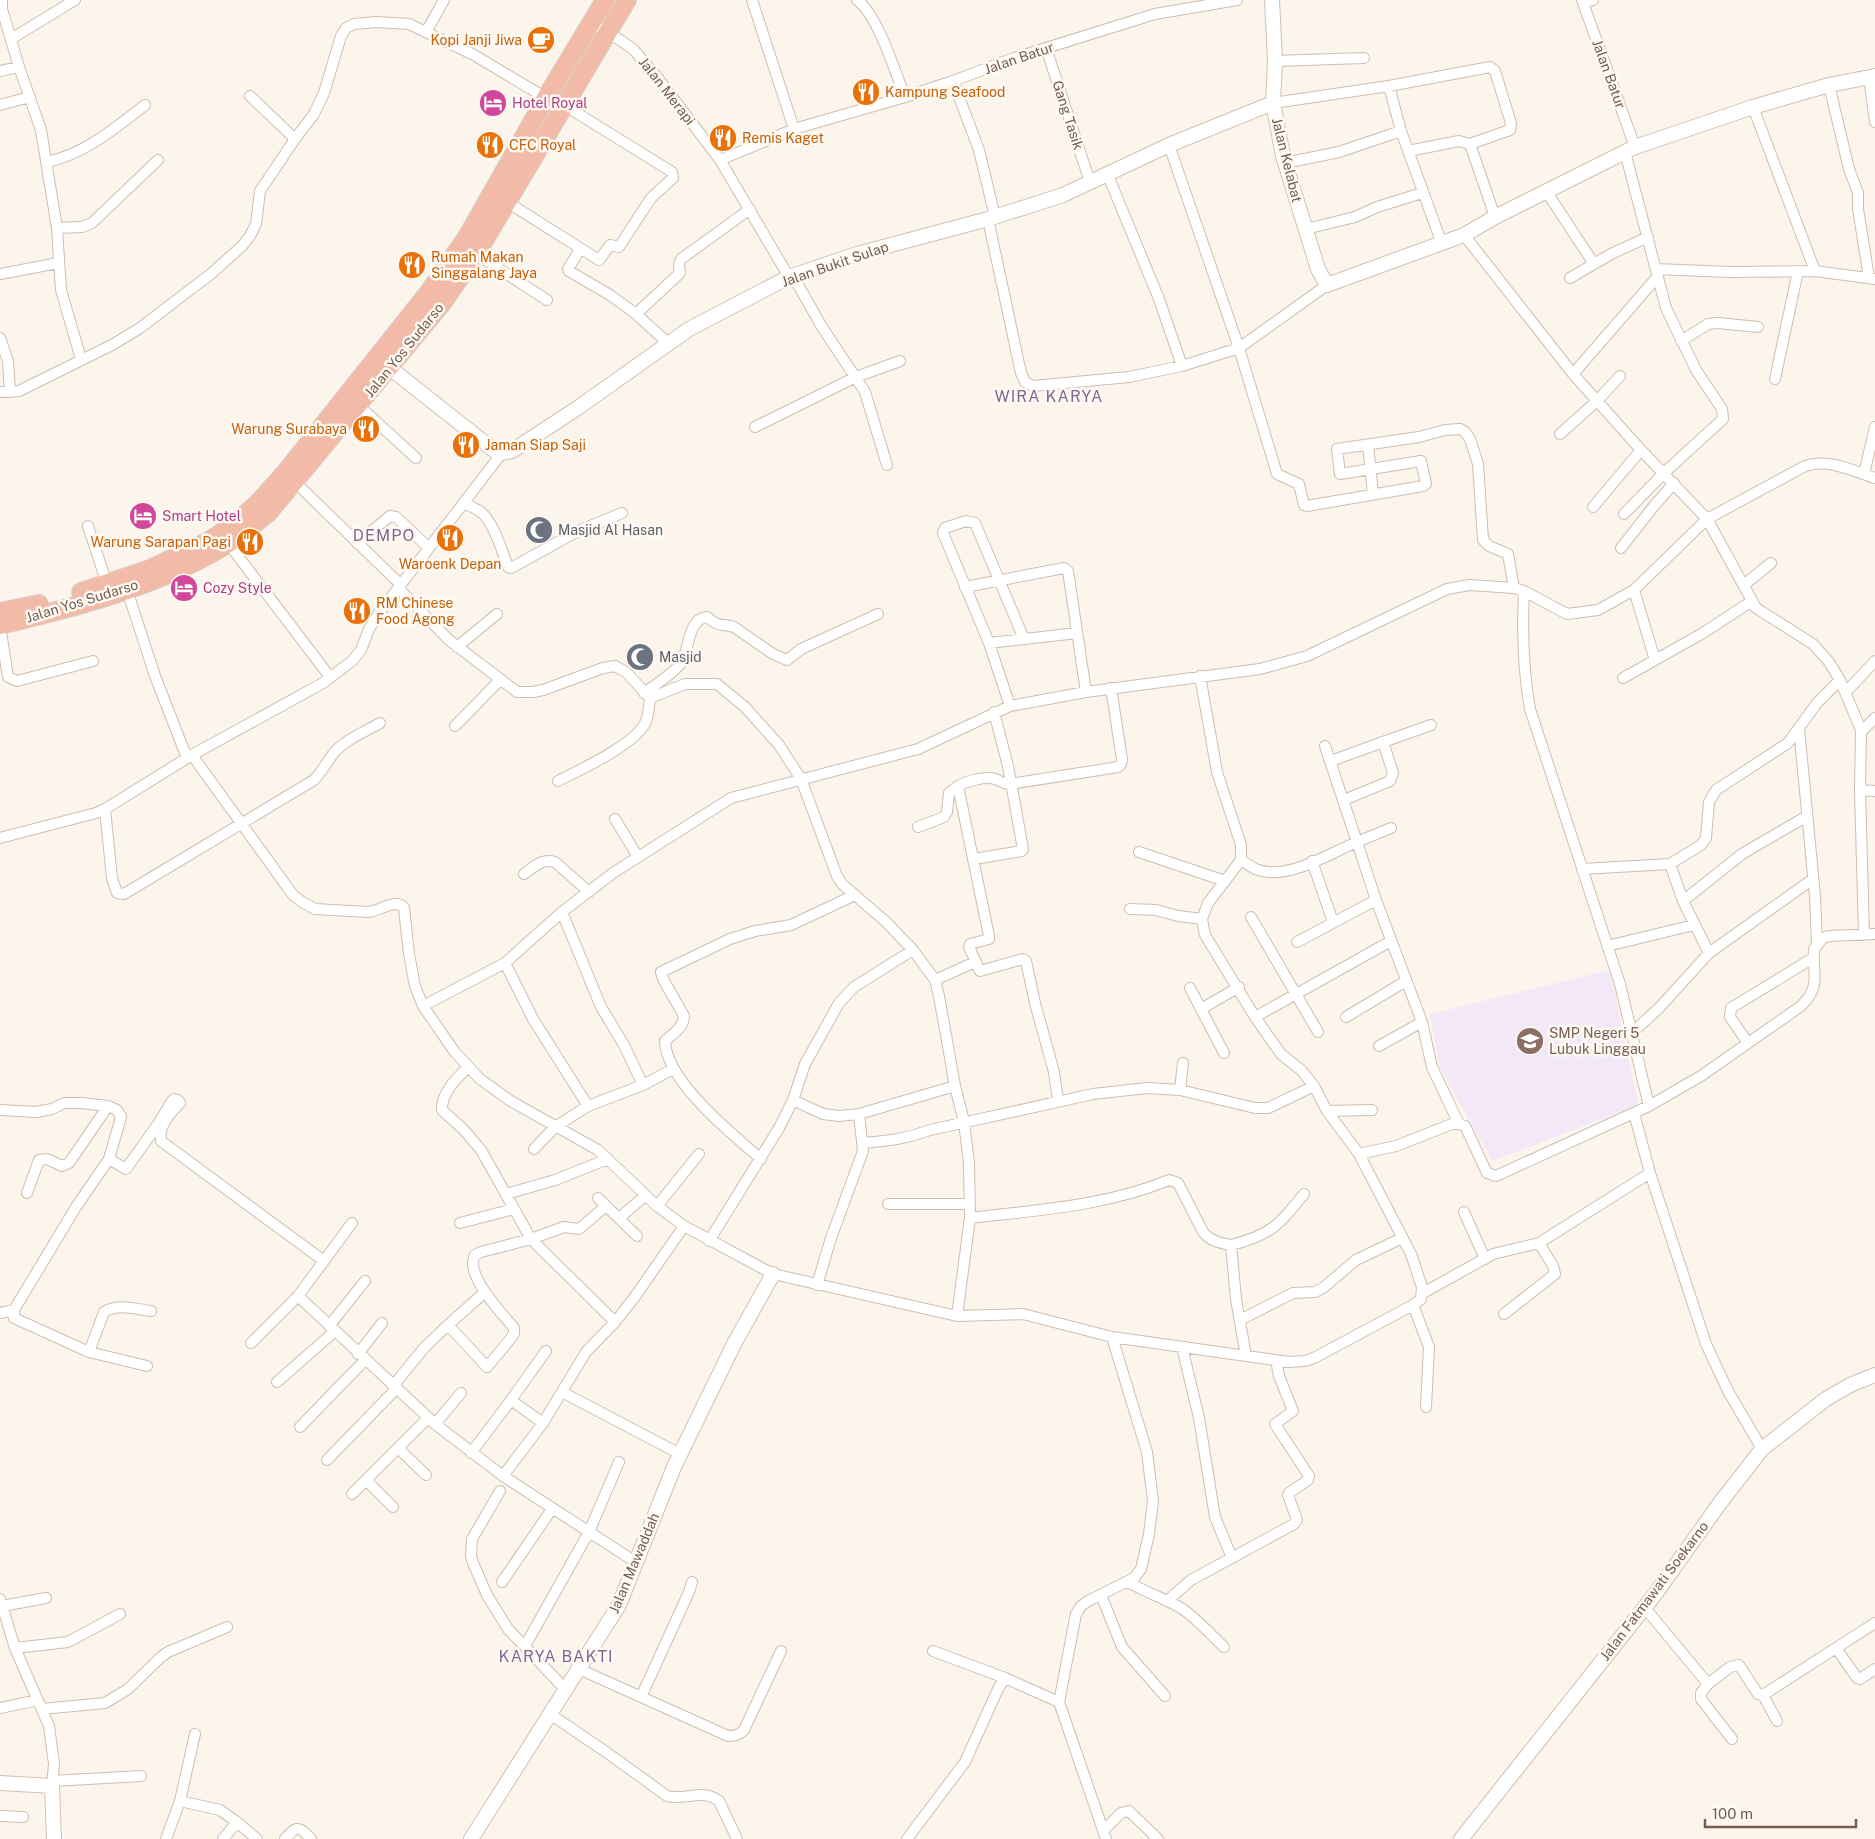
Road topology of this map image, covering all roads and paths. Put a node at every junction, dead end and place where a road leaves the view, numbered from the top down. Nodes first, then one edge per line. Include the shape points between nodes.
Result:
1 (75, 0) edge
2 (444, 0) edge
3 (605, 0) edge
4 (627, 0) edge
5 (752, 0) edge
6 (857, 0) edge
7 (1237, 0) edge
8 (1272, 0) edge
9 (1586, 0) edge
10 (1, 6) edge
11 (592, 24) junction
12 (426, 32) junction
13 (608, 32) junction
14 (12, 40) junction
15 (1046, 48) junction
16 (1364, 58) dead end
17 (1275, 61) junction
18 (19, 67) junction
19 (0, 71) edge
20 (1872, 76) edge
21 (953, 81) junction
22 (1829, 85) junction
23 (1389, 86) junction
24 (250, 96) dead end
25 (30, 97) junction
26 (905, 97) junction
27 (546, 98) junction
28 (1273, 103) junction
29 (0, 105) edge
30 (145, 105) dead end
31 (564, 106) junction
32 (1753, 107) junction
33 (1875, 122) edge
34 (794, 129) junction
35 (1401, 131) junction
36 (295, 139) junction
37 (1169, 144) junction
38 (1470, 144) junction
39 (1630, 149) junction
40 (1408, 151) junction
41 (158, 160) dead end
42 (720, 160) junction
43 (47, 162) junction
44 (1285, 162) junction
45 (1107, 174) junction
46 (1090, 182) junction
47 (1546, 190) junction
48 (1422, 193) junction
49 (507, 202) junction
50 (750, 209) junction
51 (1495, 217) junction
52 (992, 218) junction
53 (57, 228) junction
54 (1306, 229) junction
55 (1464, 235) junction
56 (1648, 237) junction
57 (1442, 244) junction
58 (580, 249) junction
59 (476, 254) junction
60 (58, 263) junction
61 (1594, 264) junction
62 (1798, 271) junction
63 (1815, 271) junction
64 (1657, 273) junction
65 (0, 274) edge
66 (791, 277) junction
67 (1570, 278) dead end
68 (1872, 278) edge
69 (1327, 285) junction
70 (547, 300) dead end
71 (636, 314) junction
72 (1758, 327) dead end
73 (0, 338) edge
74 (1681, 341) junction
75 (668, 343) junction
76 (1239, 348) junction
77 (81, 359) junction
78 (900, 361) dead end
79 (384, 362) junction
80 (1182, 366) junction
81 (1573, 374) junction
82 (1620, 376) dead end
83 (856, 377) junction
84 (1775, 379) dead end
85 (5, 392) edge
86 (1597, 401) junction
87 (359, 406) junction
88 (755, 427) dead end
89 (1875, 427) edge
90 (1560, 434) dead end
91 (1368, 445) junction
92 (1641, 450) junction
93 (502, 452) junction
94 (416, 458) dead end
95 (887, 465) dead end
96 (1370, 469) junction
97 (1664, 473) junction
98 (1864, 474) junction
99 (1875, 478) edge
100 (295, 482) junction
101 (1674, 483) junction
102 (1373, 494) junction
103 (463, 503) junction
104 (1593, 507) dead end
105 (622, 513) dead end
106 (1624, 514) dead end
107 (1707, 519) junction
108 (88, 526) dead end
109 (228, 543) junction
110 (357, 543) junction
111 (429, 548) junction
112 (1621, 548) dead end
113 (186, 559) junction
114 (1771, 563) dead end
115 (998, 580) junction
116 (107, 584) junction
117 (1744, 585) junction
118 (400, 586) junction
119 (966, 587) junction
120 (127, 590) junction
121 (1519, 590) junction
122 (1634, 590) junction
123 (1752, 601) junction
124 (0, 612) edge
125 (498, 614) dead end
126 (878, 614) dead end
127 (0, 625) edge
128 (1077, 633) junction
129 (1024, 639) junction
130 (989, 643) junction
131 (457, 647) junction
132 (1655, 660) junction
133 (93, 661) dead end
134 (1875, 661) edge
135 (1200, 676) junction
136 (330, 677) junction
137 (1623, 678) dead end
138 (500, 680) junction
139 (1840, 680) junction
140 (1111, 688) junction
141 (1086, 692) junction
142 (1846, 692) junction
143 (645, 694) junction
144 (1010, 706) junction
145 (994, 712) junction
146 (1875, 718) edge
147 (380, 723) dead end
148 (1431, 725) dead end
149 (455, 726) dead end
150 (1799, 728) junction
151 (1861, 732) junction
152 (1383, 742) junction
153 (1325, 746) dead end
154 (190, 756) junction
155 (1331, 761) junction
156 (801, 780) junction
157 (558, 781) dead end
158 (1010, 784) junction
159 (958, 786) junction
160 (1860, 790) junction
161 (1875, 791) edge
162 (1344, 800) junction
163 (105, 809) junction
164 (1807, 816) junction
165 (615, 819) dead end
166 (241, 823) junction
167 (918, 826) dead end
168 (1391, 828) dead end
169 (0, 838) edge
170 (1357, 842) junction
171 (1139, 852) dead end
172 (638, 857) junction
173 (974, 859) junction
174 (1241, 860) junction
175 (1312, 861) junction
176 (1670, 864) junction
177 (1582, 869) junction
178 (524, 874) dead end
179 (1813, 879) junction
180 (1225, 881) junction
181 (589, 892) junction
182 (855, 895) junction
183 (1376, 900) junction
184 (1683, 901) junction
185 (1130, 909) dead end
186 (562, 912) junction
187 (1251, 917) dead end
188 (1202, 919) junction
189 (1333, 922) junction
190 (1694, 925) junction
191 (1875, 934) edge
192 (1864, 935) junction
193 (1391, 940) junction
194 (1297, 942) dead end
195 (1817, 943) junction
196 (1608, 946) junction
197 (913, 950) junction
198 (1709, 953) junction
199 (1813, 958) junction
200 (975, 962) junction
201 (505, 963) junction
202 (934, 980) junction
203 (1406, 981) junction
204 (1190, 988) dead end
205 (1239, 988) junction
206 (1296, 994) junction
207 (423, 1006) junction
208 (1201, 1009) junction
209 (1255, 1017) junction
210 (1346, 1017) dead end
211 (1422, 1022) junction
212 (1318, 1032) dead end
213 (1632, 1033) junction
214 (1748, 1043) junction
215 (1379, 1046) dead end
216 (1224, 1053) dead end
217 (1183, 1063) dead end
218 (468, 1067) junction
219 (673, 1069) junction
220 (643, 1085) junction
221 (955, 1086) junction
222 (1314, 1086) junction
223 (1180, 1090) junction
224 (793, 1100) junction
225 (1058, 1101) junction
226 (108, 1106) junction
227 (588, 1106) junction
228 (1649, 1106) junction
229 (0, 1110) edge
230 (1372, 1110) dead end
231 (1327, 1112) junction
232 (1634, 1113) junction
233 (859, 1114) junction
234 (964, 1122) junction
235 (1459, 1124) junction
236 (555, 1127) junction
237 (862, 1143) junction
238 (534, 1149) dead end
239 (699, 1154) dead end
240 (1358, 1154) junction
241 (109, 1159) junction
242 (608, 1159) junction
243 (761, 1159) junction
244 (1650, 1174) junction
245 (27, 1194) dead end
246 (506, 1194) junction
247 (1304, 1194) dead end
248 (645, 1196) junction
249 (598, 1198) dead end
250 (888, 1204) dead end
251 (970, 1204) junction
252 (606, 1206) junction
253 (656, 1206) junction
254 (514, 1209) junction
255 (1464, 1212) dead end
256 (619, 1218) junction
257 (970, 1218) junction
258 (352, 1223) dead end
259 (460, 1223) dead end
260 (684, 1226) junction
261 (637, 1236) dead end
262 (1402, 1238) junction
263 (531, 1239) junction
264 (709, 1240) junction
265 (1540, 1243) junction
266 (1231, 1245) junction
267 (1485, 1258) junction
268 (324, 1261) junction
269 (773, 1274) junction
270 (365, 1281) dead end
271 (817, 1285) junction
272 (485, 1292) junction
273 (1423, 1293) junction
274 (298, 1296) junction
275 (1413, 1305) junction
276 (14, 1310) junction
277 (151, 1310) dead end
278 (0, 1313) edge
279 (1504, 1314) dead end
280 (957, 1316) junction
281 (1240, 1320) junction
282 (615, 1322) junction
283 (382, 1323) dead end
284 (448, 1325) junction
285 (332, 1329) junction
286 (1112, 1337) junction
287 (251, 1343) dead end
288 (1182, 1347) junction
289 (546, 1351) dead end
290 (89, 1352) junction
291 (1246, 1356) junction
292 (362, 1357) junction
293 (1276, 1360) junction
294 (147, 1366) dead end
295 (1875, 1375) edge
296 (277, 1382) dead end
297 (394, 1388) junction
298 (562, 1392) junction
299 (461, 1393) dead end
300 (511, 1400) junction
301 (1426, 1407) dead end
302 (431, 1421) junction
303 (543, 1423) junction
304 (300, 1427) dead end
305 (398, 1448) junction
306 (1762, 1449) junction
307 (472, 1453) junction
308 (680, 1454) junction
309 (327, 1460) dead end
310 (618, 1462) dead end
311 (426, 1475) dead end
312 (503, 1476) junction
313 (366, 1480) junction
314 (500, 1491) dead end
315 (352, 1494) dead end
316 (393, 1507) dead end
317 (552, 1509) junction
318 (589, 1532) junction
319 (1232, 1558) junction
320 (637, 1563) junction
321 (502, 1582) dead end
322 (692, 1582) dead end
323 (1128, 1582) junction
324 (1101, 1595) junction
325 (46, 1598) dead end
326 (1167, 1601) junction
327 (1, 1602) edge
328 (1645, 1608) junction
329 (120, 1614) dead end
330 (1875, 1623) edge
331 (227, 1627) dead end
332 (525, 1646) junction
333 (1224, 1647) dead end
334 (15, 1648) junction
335 (1836, 1648) junction
336 (781, 1651) dead end
337 (933, 1651) dead end
338 (579, 1669) junction
339 (1875, 1669) edge
340 (1005, 1678) junction
341 (1708, 1684) junction
342 (565, 1689) junction
343 (1762, 1695) junction
344 (1165, 1696) dead end
345 (641, 1697) junction
346 (1059, 1702) junction
347 (40, 1704) junction
348 (0, 1708) edge
349 (550, 1714) junction
350 (1777, 1720) dead end
351 (195, 1734) dead end
352 (1732, 1739) dead end
353 (141, 1776) dead end
354 (0, 1783) edge
355 (52, 1784) junction
356 (180, 1801) junction
357 (0, 1816) edge
358 (23, 1818) dead end
359 (237, 1822) junction
360 (1104, 1835) edge
361 (54, 1839) edge
362 (166, 1839) edge
363 (223, 1839) edge
364 (258, 1839) edge
365 (285, 1839) edge
366 (312, 1839) edge
367 (471, 1839) edge
368 (737, 1839) edge
369 (907, 1839) edge
370 (1158, 1839) edge
371 (1461, 1839) edge

1 - 14 street
2 - 12 street
3 - 11 highway, Jalan Yos Sudarso
4 - 13 highway, Jalan Yos Sudarso
5 - 34 street
6 - 26 street via 872,18
7 - 15 street, Jalan Batur via 1155,14
8 - 17 street, Jalan Kelabat
9 - 39 street, Jalan Batur
10 - 14 street
11 - 13 street, Jalan Merapi
11 - 27 highway, Jalan Yos Sudarso
12 - 27 street via 474,55
12 - 36 street via 409,24 376,22 346,28 321,100
13 - 31 highway, Jalan Yos Sudarso
13 - 42 street, Jalan Merapi via 633,49 645,62
14 - 18 street
15 - 21 street, Jalan Batur
15 - 46 street, Gang Tasik
16 - 17 street
17 - 28 street, Jalan Kelabat
18 - 19 street
18 - 25 street
20 - 22 street
20 - 33 street
21 - 26 street, Jalan Batur
21 - 52 street via 979,150
22 - 32 street
22 - 68 street via 1858,193 1858,210
23 - 28 street
23 - 35 street
23 - 38 street via 1485,67 1494,69 1511,123 1510,130
24 - 36 street
25 - 29 street
25 - 43 street
26 - 34 street, Jalan Batur
27 - 79 highway, Jalan Yos Sudarso via 467,237
28 - 37 street, Jalan Bukit Sulap
28 - 44 street, Jalan Kelabat
30 - 43 street via 96,141 64,158
31 - 49 highway, Jalan Yos Sudarso
31 - 58 street via 673,175 651,198 619,247 611,244 599,260
32 - 39 street
32 - 63 street
34 - 42 street, Jalan Batur
35 - 40 street
35 - 44 street via 1339,152
36 - 77 street via 260,191 256,224 242,246 140,328
37 - 45 street, Jalan Bukit Sulap
37 - 76 street
38 - 40 street via 1459,141
38 - 51 street
39 - 47 street
39 - 56 street, Jalan Batur
40 - 48 street
41 - 53 street via 92,223 82,227
42 - 50 street, Jalan Merapi
43 - 53 street
44 - 54 street, Jalan Kelabat
45 - 46 street, Jalan Bukit Sulap
45 - 80 street via 1159,299
46 - 52 street, Jalan Bukit Sulap via 1063,195
47 - 51 street
47 - 61 street
48 - 54 street via 1355,217
48 - 57 street
49 - 58 street
49 - 59 highway, Jalan Yos Sudarso
50 - 66 street, Jalan Merapi
50 - 71 street via 681,259 680,273
51 - 55 street
52 - 66 street, Jalan Bukit Sulap via 857,254
52 - 80 street via 1021,373 1026,382 1033,386 1130,378
53 - 60 street
54 - 69 street, Jalan Kelabat via 1318,269
55 - 57 street
55 - 81 street
56 - 61 street
56 - 64 street, Jalan Batur
57 - 69 street
58 - 71 street via 568,270
59 - 70 street
59 - 79 highway, Jalan Yos Sudarso via 443,302
60 - 65 street
60 - 77 street via 61,290
61 - 67 street
62 - 63 street
62 - 64 street
62 - 84 street
63 - 68 street
64 - 74 street, Jalan Batur via 1665,304
64 - 81 street
66 - 75 street, Jalan Bukit Sulap via 689,328
66 - 83 street, Jalan Merapi
69 - 76 street
71 - 75 street
72 - 74 street via 1708,324
73 - 85 street via 8,362
74 - 97 street, Jalan Batur via 1722,409 1723,419
75 - 93 street, Jalan Bukit Sulap via 520,446
76 - 80 street
76 - 102 street via 1274,468 1283,478 1299,484 1305,506
77 - 85 street via 19,391
78 - 83 street
79 - 87 highway, Jalan Yos Sudarso
79 - 93 street via 496,451
79 - 113 highway, Jalan Yos Sudarso via 256,504
81 - 86 street
82 - 86 street
83 - 88 street
83 - 95 street, Jalan Merapi via 864,392
86 - 90 street
86 - 92 street
87 - 94 street
87 - 100 highway, Jalan Yos Sudarso
89 - 98 street
91 - 96 street
91 - 96 street via 1337,450 1340,473
91 - 121 street via 1445,430 1465,432 1476,453 1479,470 1483,540 1488,546 1508,554
92 - 97 street
92 - 104 street
93 - 103 street
96 - 102 street
96 - 102 street via 1421,461 1426,484
97 - 101 street
97 - 106 street
98 - 99 street
98 - 107 street via 1831,464 1813,463
100 - 109 highway, Jalan Yos Sudarso via 268,513
100 - 110 street
101 - 107 street
101 - 112 street
103 - 105 street via 485,516 511,568 578,530
103 - 111 street
107 - 117 street
107 - 122 street
108 - 116 street
109 - 113 highway, Jalan Yos Sudarso
109 - 136 street
110 - 111 street via 390,516 396,517
110 - 118 street
111 - 118 street
113 - 116 highway, Jalan Yos Sudarso
113 - 120 highway, Jalan Yos Sudarso
114 - 117 street
115 - 119 street
115 - 119 street via 978,527 966,521 943,531
115 - 128 street via 1064,568 1070,577
115 - 129 street
116 - 124 highway, Jalan Yos Sudarso
117 - 123 street
118 - 131 street
118 - 136 street via 369,628 361,650
119 - 130 street
120 - 127 highway, Jalan Yos Sudarso
120 - 154 street via 155,676
121 - 122 street via 1568,614 1598,610
121 - 135 street via 1457,586 1307,656 1260,669
121 - 177 street via 1524,678 1530,709
122 - 132 street
123 - 132 street
123 - 139 street via 1765,615 1812,644
125 - 131 street
126 - 143 street via 801,649 787,660 734,627 721,626 705,617 693,627 681,663
127 - 133 street via 8,677 12,680
128 - 129 street
128 - 141 street
129 - 130 street
130 - 144 street
131 - 138 street
132 - 137 street
134 - 142 street
135 - 140 street
135 - 174 street via 1217,772 1241,845
136 - 154 street
138 - 143 street via 518,692 526,693 615,666 626,672
138 - 149 street
139 - 142 street
139 - 150 street
140 - 141 street
140 - 158 street via 1122,759 1118,767
141 - 144 street
142 - 151 street
143 - 156 street via 685,684 716,684 745,707 779,745
143 - 157 street via 647,720 643,727 604,756
144 - 145 street
145 - 156 street via 918,749
145 - 158 street
146 - 151 street
147 - 166 street via 344,744 314,780
148 - 152 street
150 - 164 street
150 - 176 street via 1783,746 1716,790 1709,802 1706,838 1701,845
151 - 160 street
152 - 155 street
152 - 162 street via 1393,773 1390,781
153 - 155 street
154 - 163 street
154 - 166 street
155 - 162 street
156 - 172 street via 724,801
156 - 182 street via 837,876
158 - 159 street via 988,778
158 - 173 street via 1023,850
159 - 167 street via 949,793 944,817
159 - 173 street
160 - 161 street
160 - 192 street
162 - 170 street
163 - 166 street via 112,878 115,890 120,894
163 - 169 street
164 - 179 street
164 - 184 street via 1742,854
165 - 172 street
166 - 207 street via 293,895 308,906 368,912 394,904 404,908 415,986
168 - 170 street
170 - 175 street
170 - 183 street
171 - 180 street
172 - 181 street
173 - 200 street via 990,936 969,945
174 - 175 street via 1257,869 1275,873 1290,871
174 - 180 street
175 - 189 street
176 - 177 street
176 - 184 street
177 - 196 street
178 - 181 street via 550,860
179 - 195 street
179 - 198 street
180 - 188 street via 1208,903
181 - 186 street
182 - 197 street
182 - 219 street via 791,925 730,939 661,972 684,1016 681,1027 665,1041
183 - 189 street
183 - 193 street
184 - 190 street
185 - 188 street via 1156,910
186 - 201 street
186 - 220 street via 601,1007
187 - 206 street
188 - 205 street via 1205,935
189 - 194 street
190 - 196 street
190 - 198 street
191 - 192 street
192 - 195 street via 1829,936
193 - 203 street
193 - 206 street
195 - 199 street
196 - 213 street
197 - 202 street
197 - 224 street via 844,996 805,1064
198 - 213 street
199 - 214 street via 1816,982 1810,998
199 - 214 street via 1731,1008 1730,1017
200 - 202 street
200 - 225 street via 978,971 982,971 1026,961 1054,1072
201 - 207 street
201 - 227 street via 533,1019
202 - 221 street
203 - 210 street
203 - 211 street
204 - 208 street
205 - 208 street
205 - 209 street
206 - 209 street
206 - 212 street
207 - 218 street
208 - 216 street
209 - 222 street via 1281,1054
211 - 215 street
211 - 235 street via 1432,1067
213 - 228 street
214 - 228 street via 1701,1076
217 - 223 street
218 - 236 street via 509,1100
218 - 246 street via 444,1097 442,1110 481,1150
219 - 220 street
219 - 243 street via 694,1097
220 - 227 street
221 - 233 street
221 - 234 street
222 - 223 street via 1268,1108
222 - 231 street
223 - 225 street via 1147,1088
224 - 233 street via 823,1114
224 - 243 street
225 - 234 street
226 - 229 street via 64,1103 36,1112
226 - 241 street via 117,1110 121,1117
226 - 245 street via 69,1162 62,1166 47,1159 39,1160
227 - 236 street
228 - 232 street
230 - 231 street
231 - 240 street
232 - 235 street via 1496,1176 1487,1173 1465,1126
232 - 244 street
233 - 237 street
234 - 237 street via 893,1141
234 - 251 street
235 - 240 street via 1396,1146
236 - 238 street
236 - 242 street via 588,1143
237 - 271 street via 863,1151
239 - 253 street
240 - 262 street
241 - 268 street via 126,1169 176,1099 180,1104 165,1121 161,1140
241 - 276 street
242 - 246 street via 555,1180
242 - 248 street
243 - 264 street
244 - 265 street
244 - 306 street via 1706,1344 1728,1391
246 - 254 street
247 - 266 street via 1274,1228 1254,1240
248 - 253 street
248 - 256 street
249 - 252 street
250 - 251 street
251 - 257 street
252 - 256 street
252 - 263 street via 579,1229 564,1227
253 - 260 street
254 - 259 street
254 - 263 street
255 - 267 street
256 - 261 street
257 - 266 street via 1094,1203 1170,1180 1178,1183 1207,1238
257 - 280 street
258 - 268 street
260 - 264 street
260 - 282 street
262 - 273 street via 1411,1254
262 - 281 street via 1356,1260 1323,1288 1315,1292 1293,1293
263 - 272 street via 475,1255 472,1265
263 - 282 street
264 - 269 street
265 - 267 street via 1501,1251
265 - 279 street via 1555,1274
266 - 281 street
267 - 273 street
268 - 274 street
269 - 271 street
269 - 308 street, Jalan Mawaddah via 734,1344
270 - 285 street
271 - 280 street
272 - 284 street
272 - 284 street via 514,1328 512,1337 489,1366 484,1365
273 - 275 street via 1422,1299
274 - 285 street
274 - 287 street
275 - 293 street via 1314,1358 1297,1362
275 - 301 street via 1429,1347
276 - 278 street
276 - 290 street via 16,1320
277 - 290 street via 109,1308 104,1312
280 - 286 street via 1024,1314
281 - 291 street
282 - 298 street via 586,1352
283 - 292 street
284 - 297 street via 424,1348
285 - 292 street
285 - 296 street
286 - 288 street
286 - 323 street via 1147,1452 1153,1501 1141,1569
288 - 291 street
288 - 319 street via 1199,1418 1215,1517
289 - 300 street
290 - 294 street
291 - 293 street
292 - 297 street
292 - 304 street
293 - 319 street via 1293,1411 1275,1424 1309,1478 1288,1495 1297,1520 1294,1524
295 - 306 street, Jalan Fatmawati Soekarno via 1826,1399
297 - 302 street
297 - 309 street
298 - 303 street
298 - 308 street
299 - 302 street
300 - 303 street
300 - 307 street
302 - 305 street
302 - 307 street
303 - 312 street
305 - 311 street
305 - 313 street
306 - 328 street, Jalan Fatmawati Soekarno
307 - 312 street
308 - 320 street, Jalan Mawaddah
310 - 318 street
312 - 317 street
313 - 315 street
313 - 316 street
314 - 332 street via 472,1539 471,1556 487,1595 508,1629
317 - 318 street
317 - 321 street
318 - 320 street
318 - 332 street
319 - 326 street via 1191,1580
320 - 338 street, Jalan Mawaddah via 619,1606
322 - 345 street
323 - 324 street
323 - 326 street
324 - 344 street via 1122,1647
324 - 346 street via 1081,1606 1076,1614
325 - 327 street
326 - 333 street via 1184,1610
327 - 334 street
328 - 341 street
328 - 371 street, Jalan Fatmawati Soekarno
329 - 334 street via 68,1642
330 - 335 street
331 - 347 street via 168,1652 128,1689 105,1704
332 - 342 street
334 - 347 street
335 - 339 street via 1858,1679
335 - 343 street
336 - 345 street via 739,1735 728,1736
337 - 340 street
338 - 342 street, Jalan Mawaddah
338 - 345 street
340 - 346 street
340 - 369 street via 965,1762
341 - 343 street via 1737,1665
341 - 352 street via 1701,1693 1701,1699
342 - 349 street, Jalan Mawaddah
343 - 350 street
346 - 360 street
347 - 348 street
347 - 355 street via 52,1742
349 - 367 street, Jalan Mawaddah
349 - 368 street via 668,1796 704,1794 715,1798
351 - 356 street
353 - 355 street
354 - 355 street
355 - 361 street
356 - 359 street via 220,1810
356 - 362 street
357 - 358 street
359 - 363 street
359 - 364 street
360 - 370 street via 1121,1813 1129,1811
365 - 366 street via 297,1828

